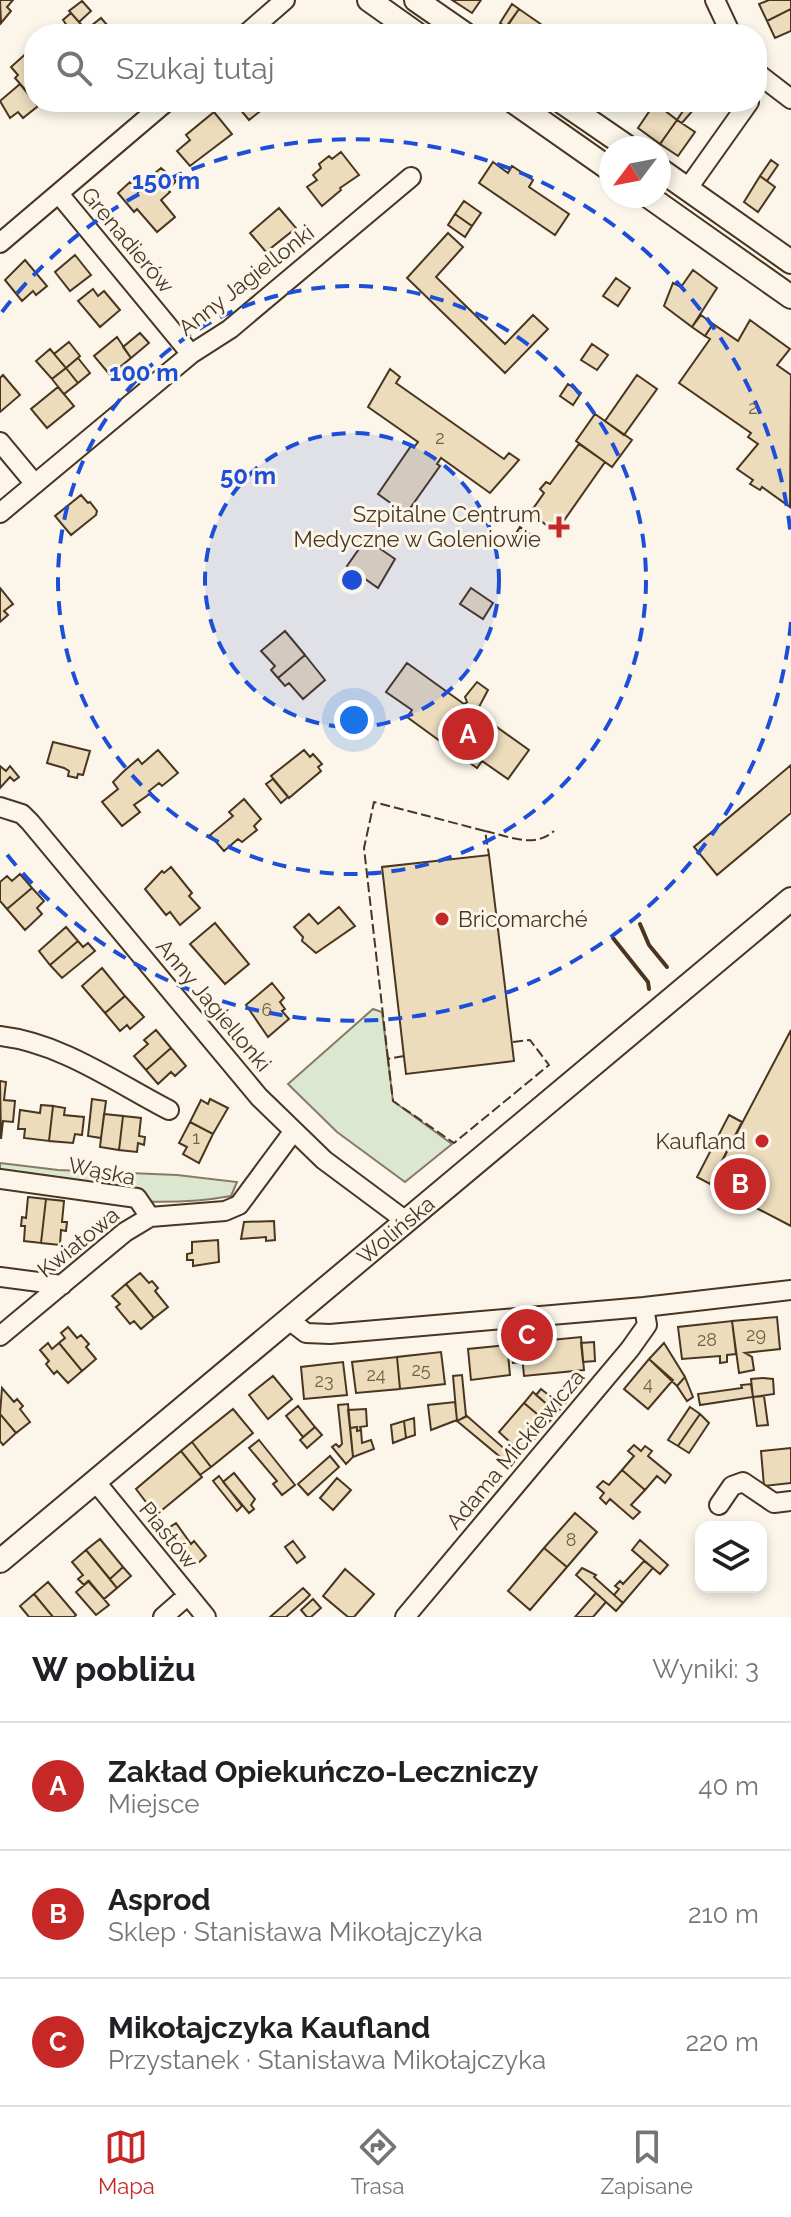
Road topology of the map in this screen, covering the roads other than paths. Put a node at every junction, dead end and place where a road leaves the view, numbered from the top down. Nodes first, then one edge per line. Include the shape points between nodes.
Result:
1 (285, 0) edge
2 (369, 0) edge
3 (416, 0) edge
4 (715, 0) edge
5 (257, 24) edge
6 (403, 24) edge
7 (451, 24) edge
8 (726, 24) edge
9 (767, 86) edge
10 (791, 99) edge
11 (154, 112) edge
12 (528, 112) edge
13 (577, 112) edge
14 (742, 112) edge
15 (612, 136) edge
16 (599, 162) edge
17 (411, 177) dead end
18 (671, 177) edge
19 (688, 188) junction
20 (59, 194) junction
21 (665, 208) edge
22 (0, 243) edge
23 (791, 262) edge
24 (791, 297) edge
25 (191, 354) junction
26 (0, 442) edge
27 (35, 484) junction
28 (0, 513) edge
29 (0, 807) edge
30 (791, 899) edge
31 (0, 1036) edge
32 (169, 1110) dead end
33 (293, 1132) junction
34 (0, 1179) edge
35 (150, 1217) junction
36 (406, 1221) junction
37 (0, 1277) edge
38 (62, 1285) junction
39 (791, 1290) edge
40 (644, 1307) junction
41 (289, 1320) junction
42 (0, 1336) edge
43 (95, 1481) junction
44 (791, 1501) edge
45 (719, 1505) dead end
46 (0, 1561) edge
47 (187, 1596) junction
48 (163, 1617) edge
49 (206, 1617) edge
50 (405, 1617) edge

1 - 5 street
2 - 6 street
3 - 7 street
4 - 8 street
9 - 10 street
11 - 20 street, Grenadierów
12 - 16 street
13 - 15 street
14 - 19 street
17 - 25 street, Anny Jagiellonki via 230,329
18 - 19 street
19 - 23 street
20 - 22 street, Grenadierów
20 - 25 street, Grenadierów
21 - 24 street
25 - 27 street, Anny Jagiellonki
26 - 27 street
27 - 28 street, Anny Jagiellonki
29 - 33 street, Anny Jagiellonki via 30,822
30 - 36 street, Wolińska
31 - 32 street via 57,1050
33 - 35 street, Wąska via 239,1205 225,1211
33 - 36 street, Anny Jagiellonki
34 - 35 street, Wąska via 137,1198
35 - 38 street, Kwiatowa
36 - 41 street, Wolińska
37 - 38 street
38 - 42 street, Kwiatowa
39 - 40 street
40 - 41 street via 330,1334 306,1333
40 - 50 street, Adama Mickiewicza via 647,1325 630,1349
41 - 43 street, Wolińska
43 - 46 street, Wolińska
43 - 47 street, Piastów
44 - 45 street via 774,1503 743,1482 732,1486
47 - 48 street
47 - 49 street, Piastów

